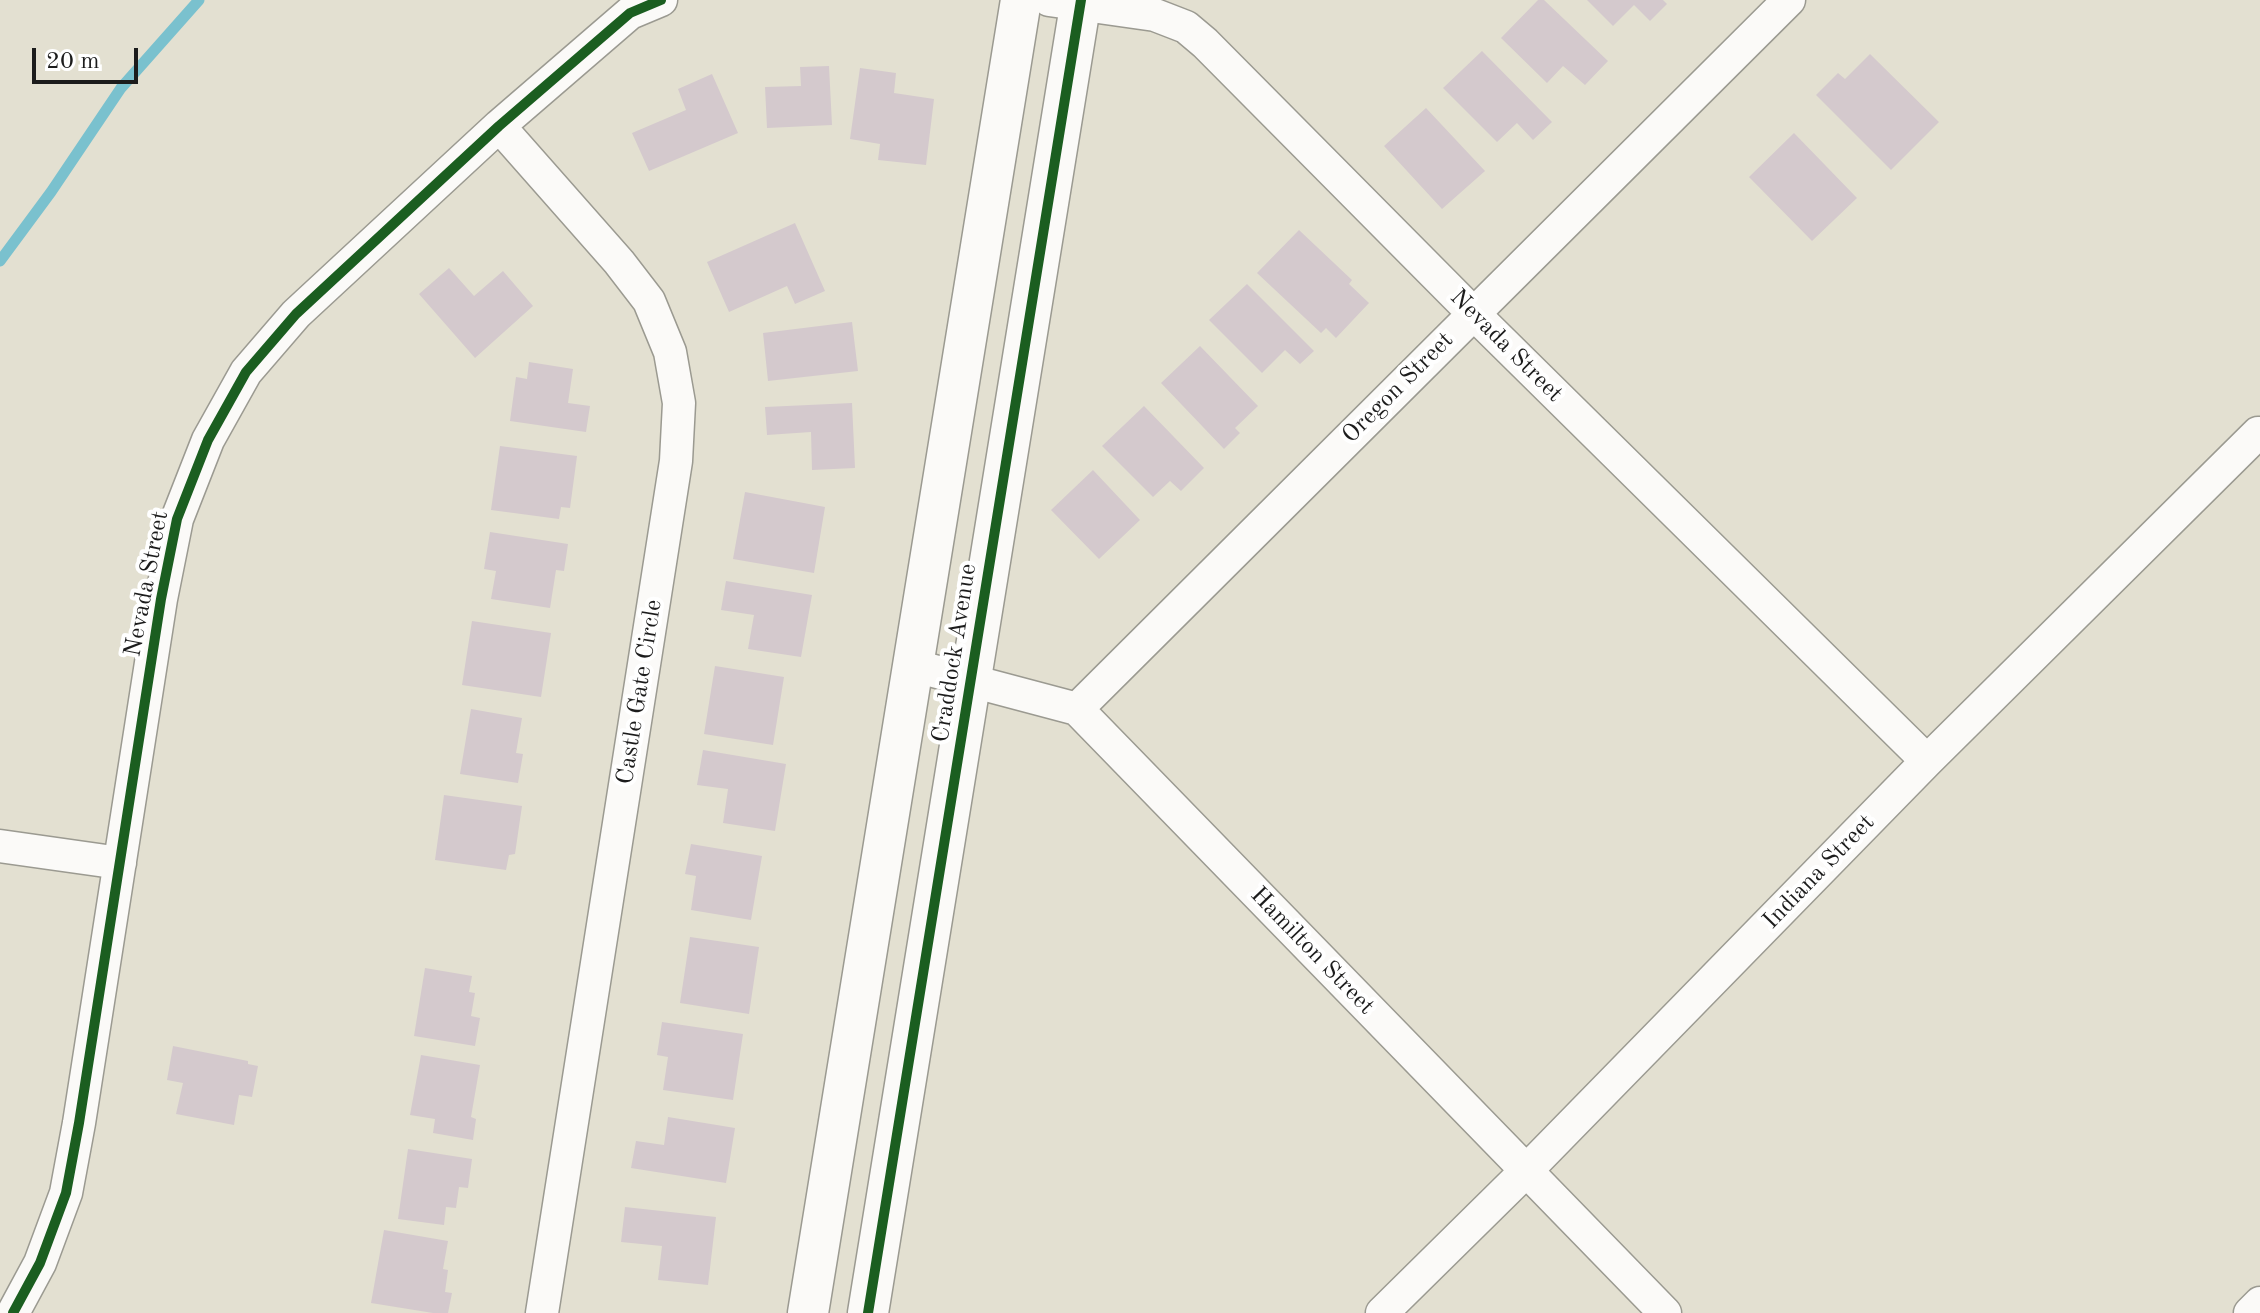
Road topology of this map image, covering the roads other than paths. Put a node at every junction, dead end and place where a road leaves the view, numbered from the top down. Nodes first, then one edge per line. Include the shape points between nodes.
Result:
1 (661, 0) edge
2 (1021, 0) edge
3 (1789, 0) edge
4 (1070, 1) edge
5 (499, 126) junction
6 (1473, 313) junction
7 (2258, 433) edge
8 (915, 666) junction
9 (971, 679) junction
10 (1077, 709) junction
11 (1927, 761) junction
12 (0, 846) edge
13 (120, 863) junction
14 (1526, 1171) junction
15 (2260, 1303) edge
16 (13, 1313) edge
17 (542, 1313) edge
18 (808, 1313) edge
19 (868, 1313) edge
20 (1382, 1313) edge
21 (1665, 1313) edge
22 (2250, 1313) edge

1 - 5 street, Nevada Street via 630,13
2 - 8 street, Craddock Avenue
3 - 6 street, Oregon Street
4 - 6 street, Nevada Street via 1155,15 1186,27
4 - 9 street, Craddock Avenue
5 - 13 street, Nevada Street via 296,314 246,372 208,440 174,532
5 - 17 street, Castle Gate Circle via 649,301 670,352 679,403 676,461
6 - 10 street, Oregon Street
6 - 11 street, Nevada Street
7 - 11 street, Indiana Street
8 - 9 street
8 - 18 street, Craddock Avenue
9 - 10 street
9 - 19 street, Craddock Avenue
10 - 14 street, Hamilton Street
11 - 14 street, Indiana Street
12 - 13 street
13 - 16 street, Nevada Street via 66,1193 40,1263
14 - 20 street, Indiana Street
14 - 21 street, Hamilton Street
15 - 22 street

